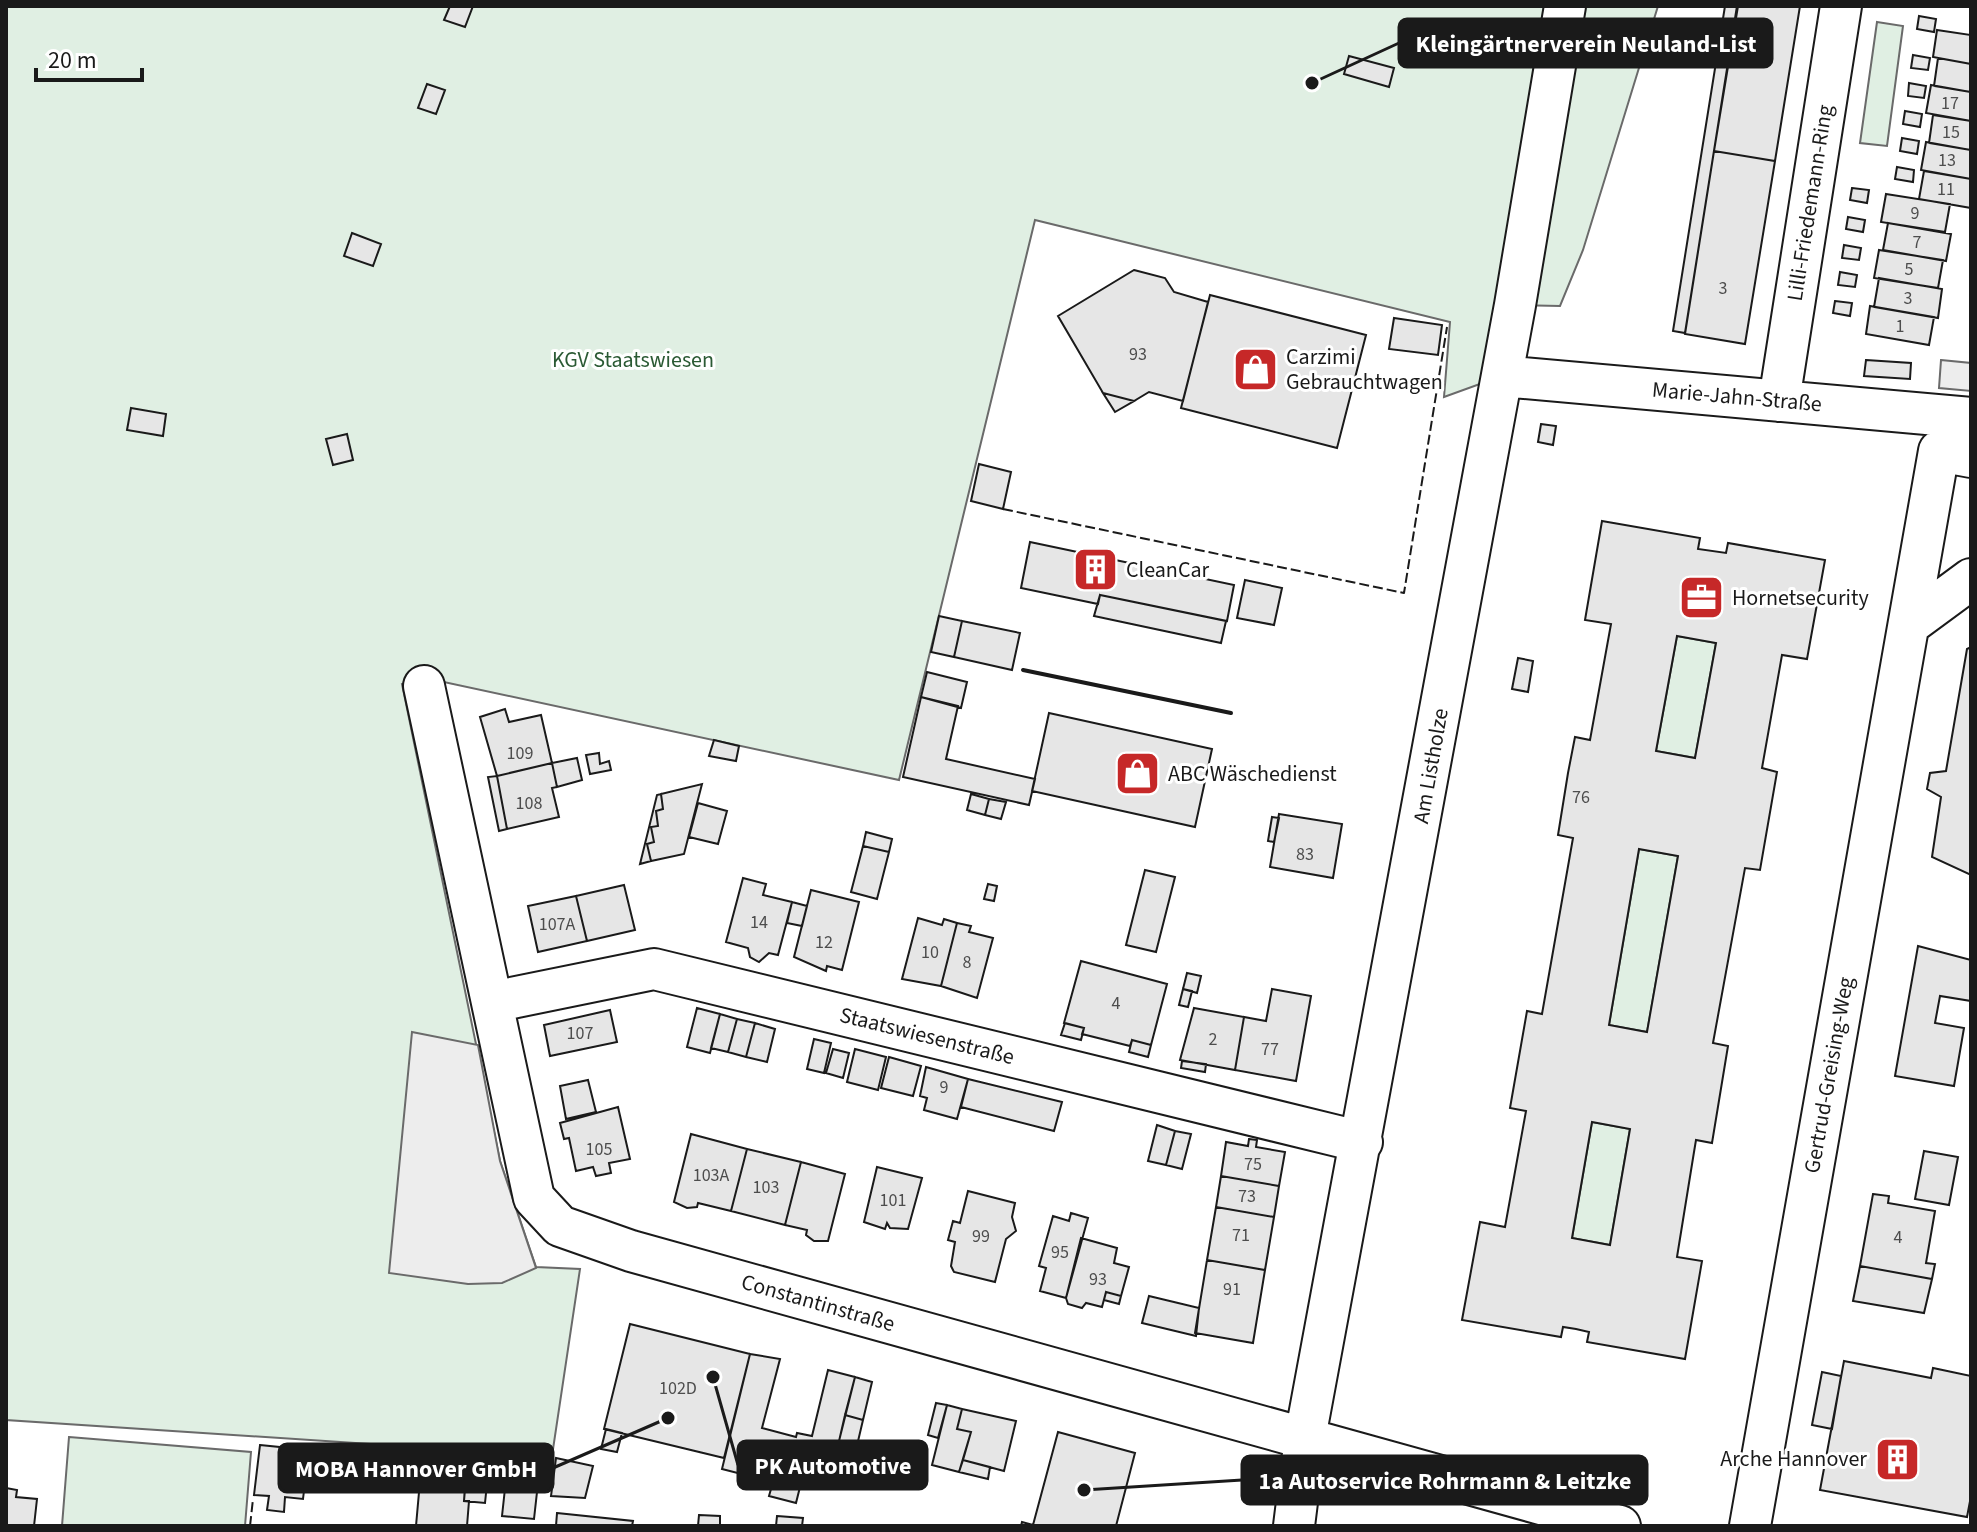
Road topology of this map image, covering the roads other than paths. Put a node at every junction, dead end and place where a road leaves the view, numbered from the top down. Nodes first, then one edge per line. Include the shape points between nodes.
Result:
1 (1565, 6) edge
2 (1841, 6) edge
3 (1502, 376) junction
4 (1779, 401) junction
5 (1969, 405) edge
6 (1971, 457) edge
7 (1971, 579) edge
8 (1910, 624) junction
9 (424, 686) dead end
10 (492, 1002) junction
11 (1362, 1142) junction
12 (1305, 1438) junction
13 (1294, 1526) edge
14 (1620, 1526) edge
15 (1750, 1526) edge

1 - 3 street, Am Listholze
2 - 4 street, Lilli-Friedemann-Ring
3 - 4 street, Marie-Jahn-Straße
3 - 11 street, Am Listholze
4 - 5 street, Marie-Jahn-Straße
6 - 8 street, Gertrud-Greising-Weg via 1939,451
7 - 8 street
8 - 15 street, Gertrud-Greising-Weg
9 - 10 street, Constantinstraße
10 - 11 street, Staatswiesenstraße via 654,969
10 - 12 street, Constantinstraße via 534,1198 560,1226 631,1251
11 - 12 street, Am Listholze
12 - 13 street, Am Listholze
12 - 14 street, Constantinstraße

